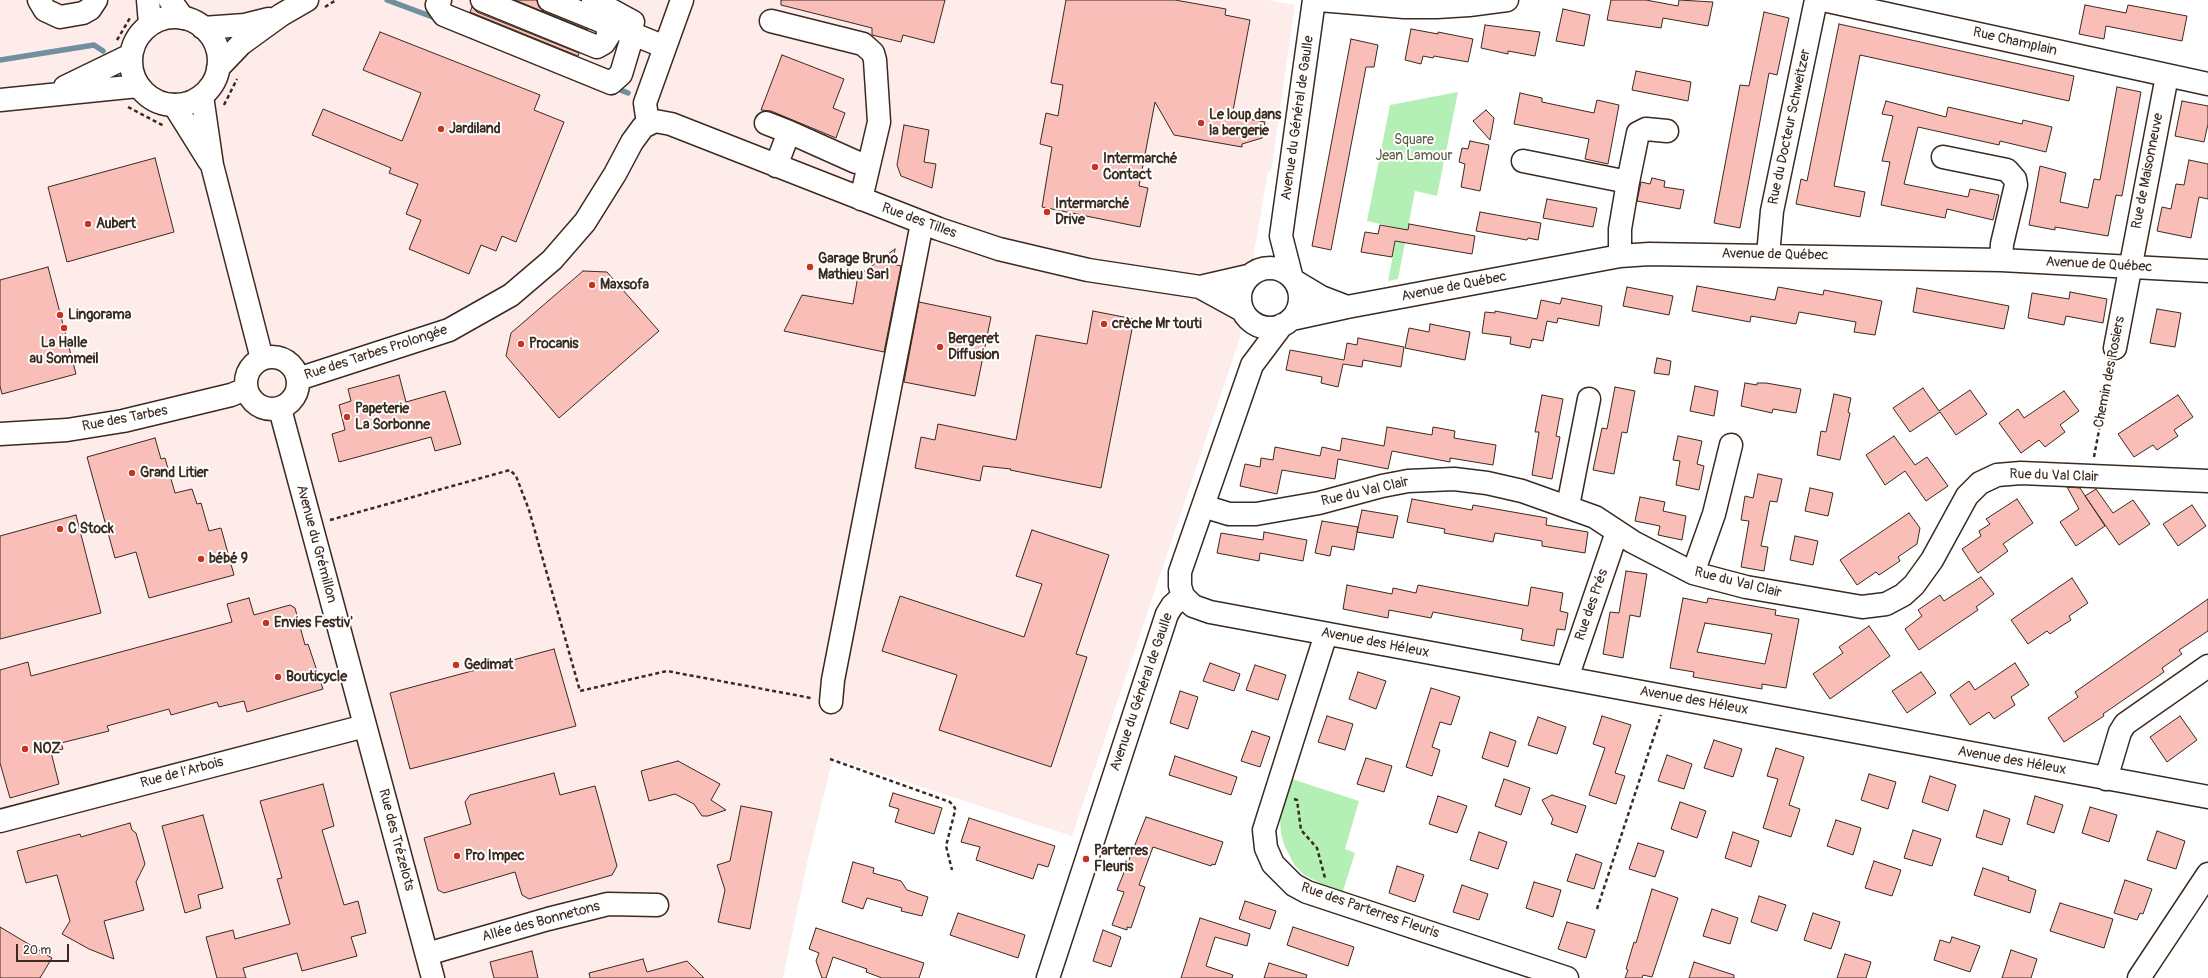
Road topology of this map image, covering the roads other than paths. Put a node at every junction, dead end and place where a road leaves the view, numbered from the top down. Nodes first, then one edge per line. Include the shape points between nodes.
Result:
1 (39, 0) edge
2 (96, 0) edge
3 (148, 0) edge
4 (170, 0) edge
5 (307, 0) edge
6 (440, 0) edge
7 (482, 0) edge
8 (549, 0) edge
9 (593, 0) edge
10 (682, 0) edge
11 (1314, 0) edge
12 (1319, 0) edge
13 (1507, 0) edge
14 (1816, 0) edge
15 (1823, 0) edge
16 (1405, 3) edge
17 (281, 15) junction
18 (183, 18) junction
19 (141, 20) junction
20 (771, 21) dead end
21 (606, 24) junction
22 (204, 28) junction
23 (633, 34) junction
24 (666, 44) junction
25 (597, 47) junction
26 (122, 50) junction
27 (626, 59) junction
28 (218, 68) junction
29 (2167, 76) junction
30 (2208, 84) edge
31 (138, 86) junction
32 (52, 94) junction
33 (202, 96) junction
34 (0, 100) edge
35 (174, 105) junction
36 (766, 123) dead end
37 (648, 124) junction
38 (1667, 131) dead end
39 (789, 132) junction
40 (1943, 157) dead end
41 (1523, 161) dead end
42 (856, 162) dead end
43 (212, 165) junction
44 (776, 166) junction
45 (1628, 182) junction
46 (861, 199) junction
47 (922, 223) junction
48 (1281, 236) junction
49 (1768, 255) junction
50 (1620, 256) junction
51 (2001, 260) junction
52 (2130, 267) junction
53 (2208, 271) edge
54 (1254, 273) junction
55 (1294, 279) junction
56 (1200, 287) junction
57 (1347, 307) junction
58 (1246, 314) junction
59 (1287, 322) junction
60 (2115, 348) road end
61 (262, 359) junction
62 (1252, 365) junction
63 (298, 379) junction
64 (246, 389) junction
65 (1589, 399) dead end
66 (280, 409) junction
67 (0, 434) edge
68 (1731, 445) dead end
69 (2208, 481) edge
70 (1203, 506) junction
71 (1568, 506) junction
72 (1617, 532) junction
73 (1693, 573) junction
74 (1183, 596) junction
75 (1326, 634) junction
76 (2208, 666) edge
77 (1567, 678) junction
78 (358, 702) joint
79 (831, 702) road end
80 (365, 726) junction
81 (2106, 779) junction
82 (2208, 797) edge
83 (0, 821) edge
84 (2208, 874) edge
85 (657, 905) dead end
86 (427, 954) junction
87 (433, 978) edge
88 (1048, 978) edge
89 (1567, 978) edge
90 (2139, 978) edge

1 - 2 street via 45,10 60,17 84,13
3 - 19 street
4 - 18 street
5 - 17 street
6 - 27 street via 437,5 444,15 611,83 621,74
7 - 25 street
8 - 21 street
9 - 24 street
10 - 24 street
11 - 48 street, Avenue du Général de Gaulle
12 - 16 street
13 - 16 street via 1469,5
14 - 49 street, Rue du Docteur Schweitzer via 1772,211
15 - 29 street, Rue Champlain
17 - 22 street via 245,25
17 - 28 street via 241,44
18 - 19 street
18 - 22 street
19 - 26 street via 141,33 135,43
20 - 46 street via 863,44 872,53 875,60 879,122
21 - 23 street
21 - 25 street via 609,35 604,43
22 - 28 street via 213,39 218,53
23 - 24 street
23 - 27 street
24 - 37 street via 646,103
25 - 27 street
26 - 31 street
26 - 32 street
28 - 33 street via 213,83
29 - 30 street, Rue Champlain
29 - 52 street, Rue de Maisonneuve
31 - 32 street
31 - 35 street via 160,103
32 - 34 street
33 - 35 street via 188,104
33 - 43 street
35 - 43 street
36 - 39 street
37 - 44 street, Rue des Tilles via 661,121
37 - 63 street, Rue des Tarbes Prolongée via 632,142 585,222 552,260 511,295 449,330
38 - 45 street via 1646,129 1638,133
39 - 42 street
39 - 44 street
40 - 51 street via 2007,170 2015,179 2016,185 2002,244
41 - 45 street
43 - 61 street
44 - 46 street, Rue des Tilles
45 - 50 street via 1620,229
46 - 47 street, Rue des Tilles
47 - 56 street, Rue des Tilles via 999,249 1040,259 1088,270
47 - 79 street via 833,680
48 - 54 street, Avenue du Général de Gaulle
48 - 55 street, Avenue du Général de Gaulle
49 - 50 street, Avenue de Québec
49 - 51 street, Avenue de Québec
50 - 57 street, Avenue de Québec
51 - 52 street, Avenue de Québec
52 - 53 street, Avenue de Québec
52 - 60 street, Chemin des Rosiers
54 - 55 street via 1275,268
54 - 56 street, Rue des Tilles
54 - 58 street via 1241,289 1240,296
55 - 57 street via 1321,297
55 - 59 street via 1300,296 1300,305
56 - 58 street, Rue des Tilles
57 - 59 street, Avenue de Québec
58 - 59 street via 1263,327 1274,328
58 - 62 street
59 - 62 street
61 - 63 street via 278,357 285,360 291,365
61 - 64 street via 249,371
62 - 70 street
63 - 66 street via 292,400
64 - 66 street via 255,404 263,408
64 - 67 street, Rue des Tarbes via 123,422 67,430
65 - 71 street
66 - 78 street, Avenue du Grémillon
68 - 73 street via 1714,514
69 - 73 street, Rue du Val Clair via 2006,473 1980,483 1967,496 1932,560 1903,596 1874,607 1846,606 1746,587
70 - 71 street, Rue du Val Clair via 1229,514 1256,514 1319,503 1408,481 1454,479 1502,486
70 - 74 street via 1180,572
71 - 72 street, Rue du Val Clair via 1595,517
72 - 73 street, Rue du Val Clair
72 - 77 street, Rue des Prés
74 - 75 street, Avenue des Héleux via 1193,606 1204,611
74 - 88 street, Avenue du Général de Gaulle via 1169,609 1164,620
75 - 77 street, Avenue des Héleux
75 - 89 street, Rue des Parterres Fleuris via 1264,830 1266,848 1280,873 1294,885 1325,898
76 - 81 street via 2125,724 2120,732
77 - 81 street, Avenue des Héleux
78 - 80 street, Rue des Trézelots
80 - 83 street, Rue de l'Arbois
80 - 86 street, Rue des Trézelots
81 - 82 street, Avenue des Héleux
84 - 90 street
85 - 86 street, Allée des Bonnetons via 608,904
86 - 87 street, Rue des Trézelots

